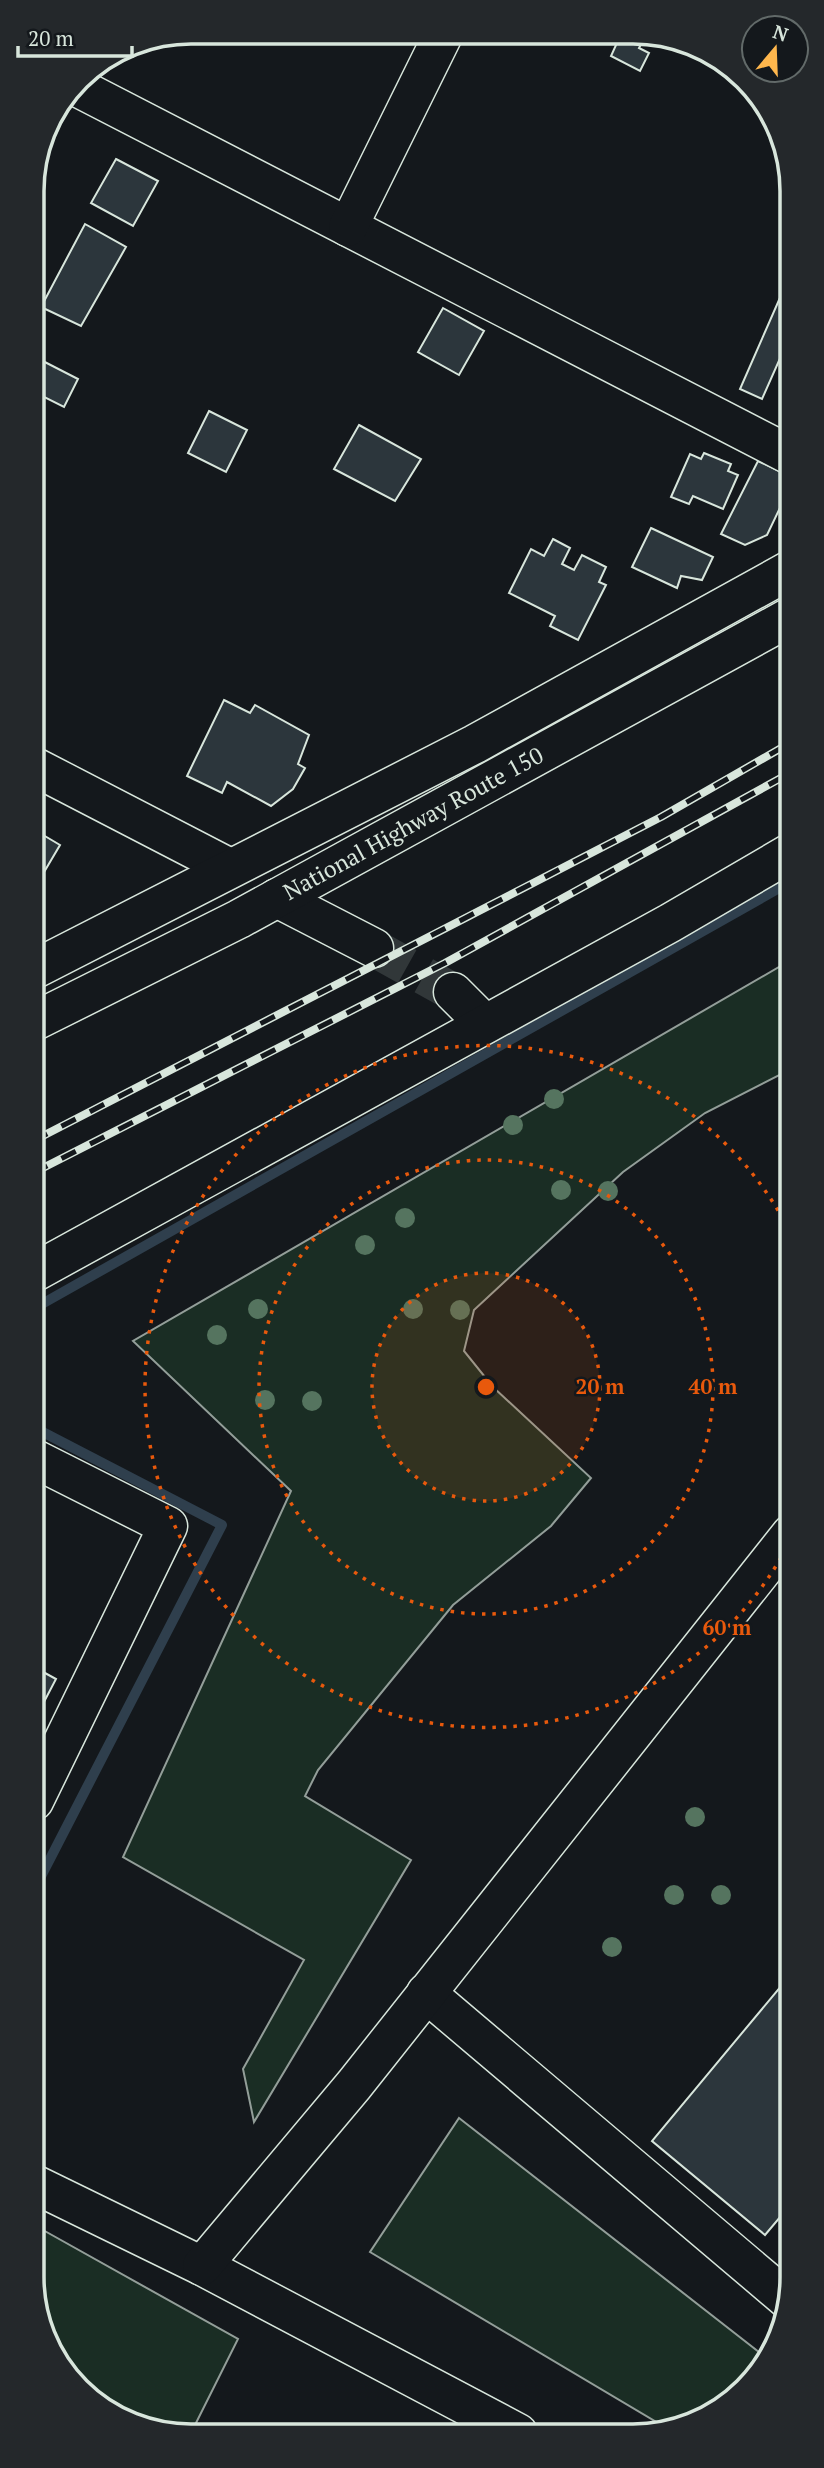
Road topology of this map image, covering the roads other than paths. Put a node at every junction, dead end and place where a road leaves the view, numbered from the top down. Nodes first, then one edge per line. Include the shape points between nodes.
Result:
1 (439, 44) edge
2 (84, 91) edge
3 (348, 227) junction
4 (780, 450) edge
5 (780, 576) edge
6 (780, 622) edge
7 (44, 771) edge
8 (780, 859) edge
9 (230, 869) junction
10 (277, 898) junction
11 (374, 948) tunnel mouth
12 (44, 964) edge
13 (453, 992) tunnel mouth
14 (44, 1016) edge
15 (485, 1024) junction
16 (44, 1267) edge
17 (44, 1464) edge
18 (780, 1548) edge
19 (44, 1780) edge
20 (426, 1993) junction
21 (44, 2189) edge
22 (202, 2266) junction
23 (779, 2292) edge
24 (501, 2424) edge

1 - 3 main road
2 - 3 main road
3 - 4 main road
5 - 9 main road, National Highway Route 150 via 475,744
6 - 10 main road, National Highway Route 150
7 - 9 main road
8 - 15 main road
9 - 12 main road, National Highway Route 150
10 - 11 main road
10 - 14 main road, National Highway Route 150
13 - 15 main road
15 - 16 main road
17 - 19 main road via 168,1526
18 - 20 main road
20 - 22 main road
20 - 23 main road
21 - 22 main road
22 - 24 main road

